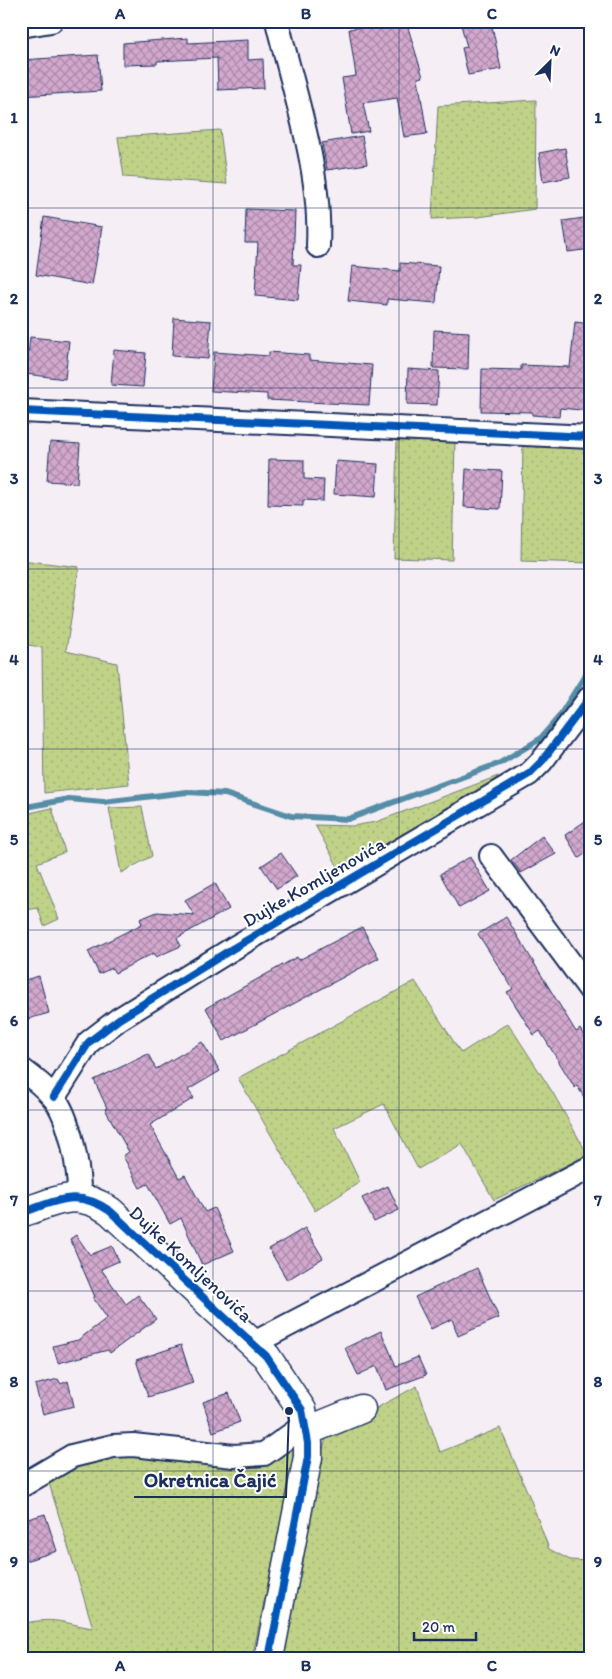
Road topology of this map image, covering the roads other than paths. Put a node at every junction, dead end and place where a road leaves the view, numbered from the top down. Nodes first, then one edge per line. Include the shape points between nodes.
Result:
1 (51, 21) edge
2 (277, 21) edge
3 (21, 26) edge
4 (318, 246) dead end
5 (21, 411) edge
6 (591, 437) edge
7 (591, 696) edge
8 (491, 856) dead end
9 (591, 991) edge
10 (21, 1069) edge
11 (54, 1097) junction
12 (591, 1167) edge
13 (79, 1197) junction
14 (21, 1213) edge
15 (254, 1343) junction
16 (361, 1409) dead end
17 (306, 1427) junction
18 (21, 1486) edge
19 (268, 1658) edge

1 - 3 street
2 - 4 street via 319,205
5 - 6 street
7 - 11 street, Dujke Komljenovića via 529,774 119,1018 90,1042
8 - 9 street
10 - 11 street
11 - 13 street via 62,1112 77,1168
12 - 15 street, Dujke Komljenovića
13 - 14 street
13 - 15 street, Dujke Komljenovića via 110,1211
15 - 17 street via 295,1397
16 - 17 street
17 - 18 street via 258,1456 113,1446 72,1456
17 - 19 street via 307,1471

